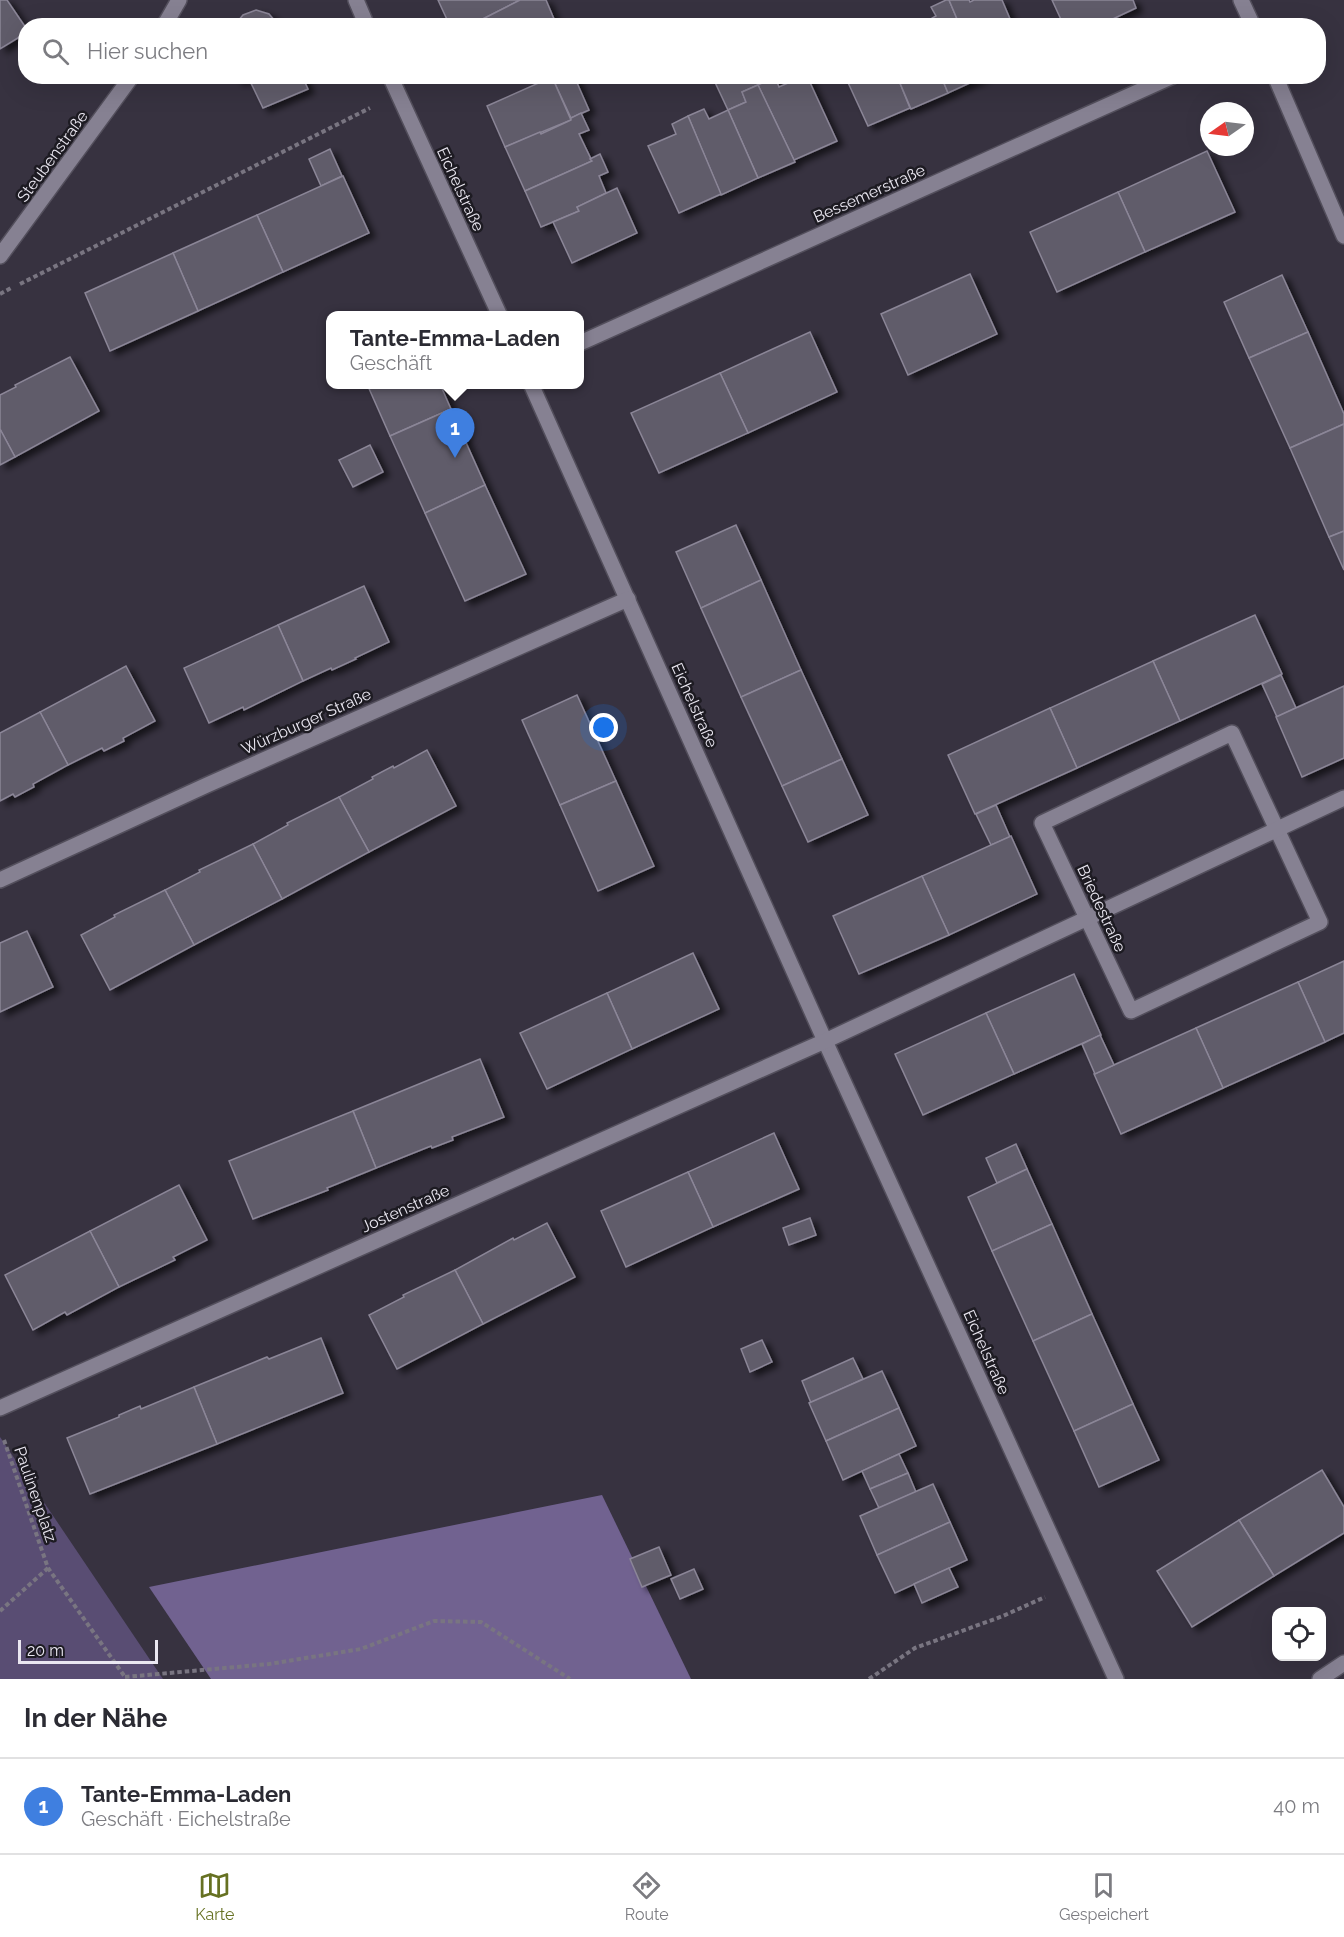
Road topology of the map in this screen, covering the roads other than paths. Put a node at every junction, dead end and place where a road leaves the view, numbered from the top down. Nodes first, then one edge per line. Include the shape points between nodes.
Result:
1 (179, 0) edge
2 (356, 0) edge
3 (1241, 0) edge
4 (169, 18) edge
5 (364, 18) edge
6 (1249, 18) edge
7 (126, 84) edge
8 (393, 84) edge
9 (1155, 84) edge
10 (1278, 84) edge
11 (1344, 236) edge
12 (0, 256) edge
13 (498, 311) edge
14 (584, 341) edge
15 (533, 389) edge
16 (628, 599) junction
17 (1344, 798) edge
18 (1276, 829) junction
19 (0, 880) edge
20 (1088, 918) junction
21 (825, 1041) junction
22 (0, 1408) edge
23 (1344, 1663) edge
24 (1116, 1679) edge
25 (1320, 1679) edge

1 - 4 street
2 - 5 street
3 - 6 street
7 - 12 street, Steubenstraße
8 - 13 street, Eichelstraße
9 - 14 street, Bessemerstraße
10 - 11 street
15 - 16 street, Eichelstraße
16 - 19 street, Würzburger Straße
16 - 21 street, Eichelstraße
17 - 18 street
18 - 20 street
18 - 20 street, Briedestraße via 1320,922 1268,947 1131,1011
18 - 20 street, Briedestraße via 1232,733 1042,823
20 - 21 street
21 - 22 street, Jostenstraße
21 - 24 street, Eichelstraße
23 - 25 street

